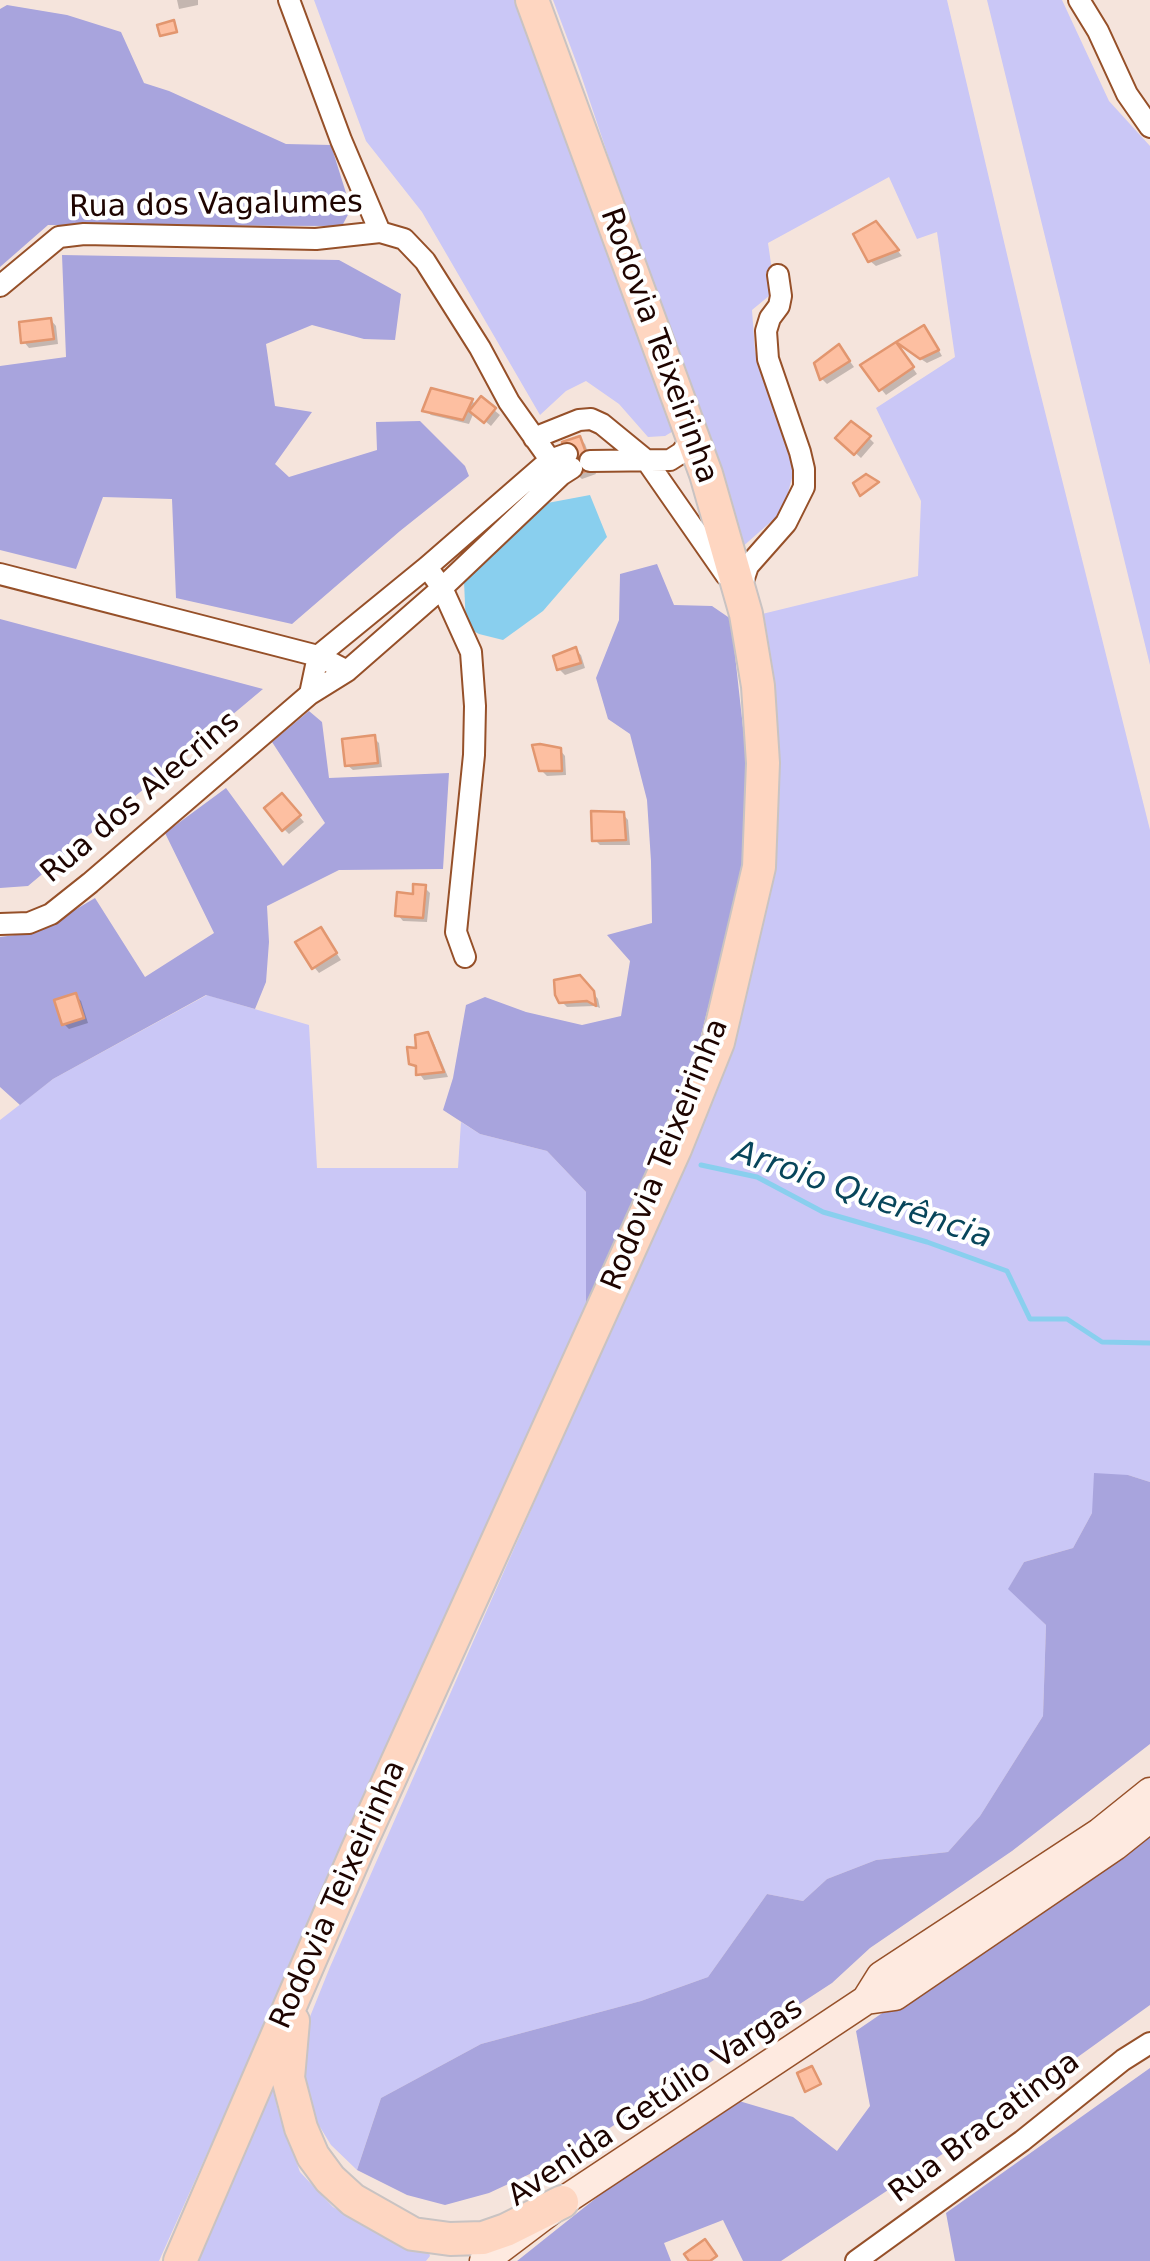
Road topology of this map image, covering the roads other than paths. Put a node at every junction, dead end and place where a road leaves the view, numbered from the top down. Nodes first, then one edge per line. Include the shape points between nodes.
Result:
1 (289, 0) edge
2 (532, 0) edge
3 (1078, 0) edge
4 (1150, 127) edge
5 (380, 232) junction
6 (778, 275) dead end
7 (0, 286) edge
8 (534, 438) junction
9 (691, 440) junction
10 (646, 460) junction
11 (576, 461) junction
12 (426, 567) junction
13 (0, 574) edge
14 (442, 588) junction
15 (740, 592) junction
16 (318, 656) junction
17 (347, 670) junction
18 (310, 694) junction
19 (0, 924) edge
20 (465, 958) dead end
21 (1150, 1792) edge
22 (1150, 1818) edge
23 (297, 1987) junction
24 (866, 2000) junction
25 (1150, 2043) edge
26 (562, 2202) junction
27 (457, 2250) edge
28 (180, 2261) edge
29 (484, 2261) edge
30 (856, 2261) edge

1 - 5 street
2 - 9 main road, Rodovia Teixeirinha
3 - 4 street
5 - 7 street, Rua dos Vagalumes via 316,238 84,234 59,238
5 - 8 street, Rua dos Vagalumes via 404,239 425,260
6 - 15 street via 781,296 766,331 768,359 804,487 786,523 748,566
8 - 10 street via 590,419
8 - 11 street, Rua dos Vagalumes
9 - 10 street via 670,460
9 - 15 main road, Rodovia Teixeirinha
10 - 11 street
10 - 15 street
11 - 12 street
11 - 14 street, Rua dos Alecrins
12 - 14 street
12 - 16 street
13 - 16 street
14 - 17 street, Rua dos Alecrins
14 - 20 street via 472,652 474,755 456,932
15 - 23 main road, Rodovia Teixeirinha via 758,686 759,867 718,1042
16 - 17 street
16 - 18 street
17 - 18 street, Rua dos Alecrins
18 - 19 street, Rua dos Alecrins via 50,914 29,924
21 - 24 main road, Avenida Getúlio Vargas via 1099,1833 881,1976
22 - 24 main road, Avenida Getúlio Vargas via 894,1996
23 - 27 main road via 288,2078 313,2156 330,2180 366,2208
23 - 28 main road, Rodovia Teixeirinha
24 - 26 main road, Avenida Getúlio Vargas
25 - 30 street, Rua Bracatinga
26 - 27 main road
26 - 29 main road, Avenida Getúlio Vargas

